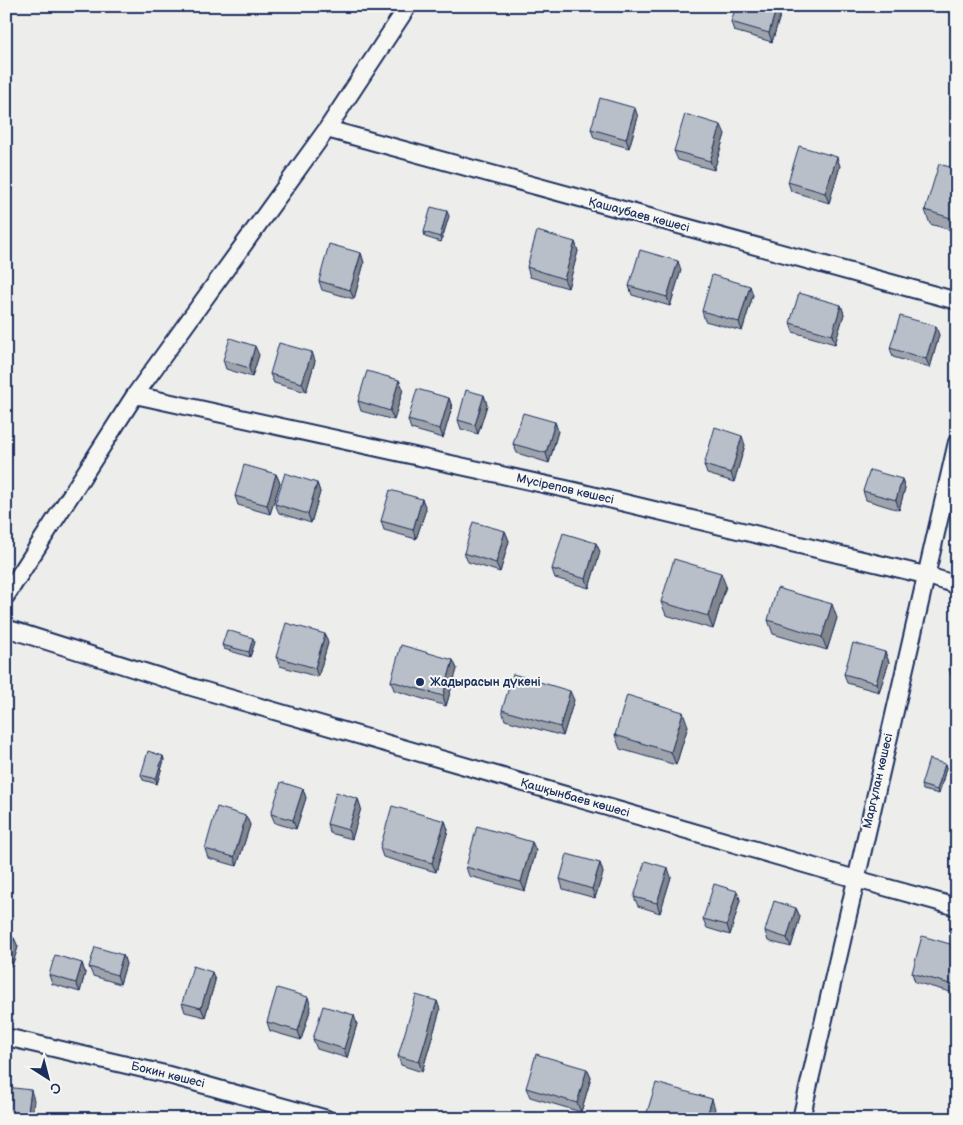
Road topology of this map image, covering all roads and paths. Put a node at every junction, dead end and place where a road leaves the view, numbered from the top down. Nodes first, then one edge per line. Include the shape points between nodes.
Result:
1 (408, 6) edge
2 (326, 132) junction
3 (957, 301) edge
4 (137, 392) junction
5 (957, 442) edge
6 (925, 575) junction
7 (957, 585) edge
8 (6, 596) edge
9 (6, 628) edge
10 (856, 879) junction
11 (957, 906) edge
12 (6, 1037) edge
13 (327, 1119) edge
14 (801, 1119) edge

1 - 2 street
2 - 3 street, Қашаубаев көшесі
2 - 4 street
4 - 6 street, Мүсірепов көшесі via 170,403 575,491
4 - 8 street
5 - 6 street, Маргұлан көшесі
6 - 7 street, Мүсірепов көшесі
6 - 10 street, Маргұлан көшесі
9 - 10 street, Қашқынбаев көшесі via 194,688
10 - 11 street, Қашқынбаев көшесі
10 - 14 street, Маргұлан көшесі
12 - 13 street, Бокин көшесі via 165,1074

